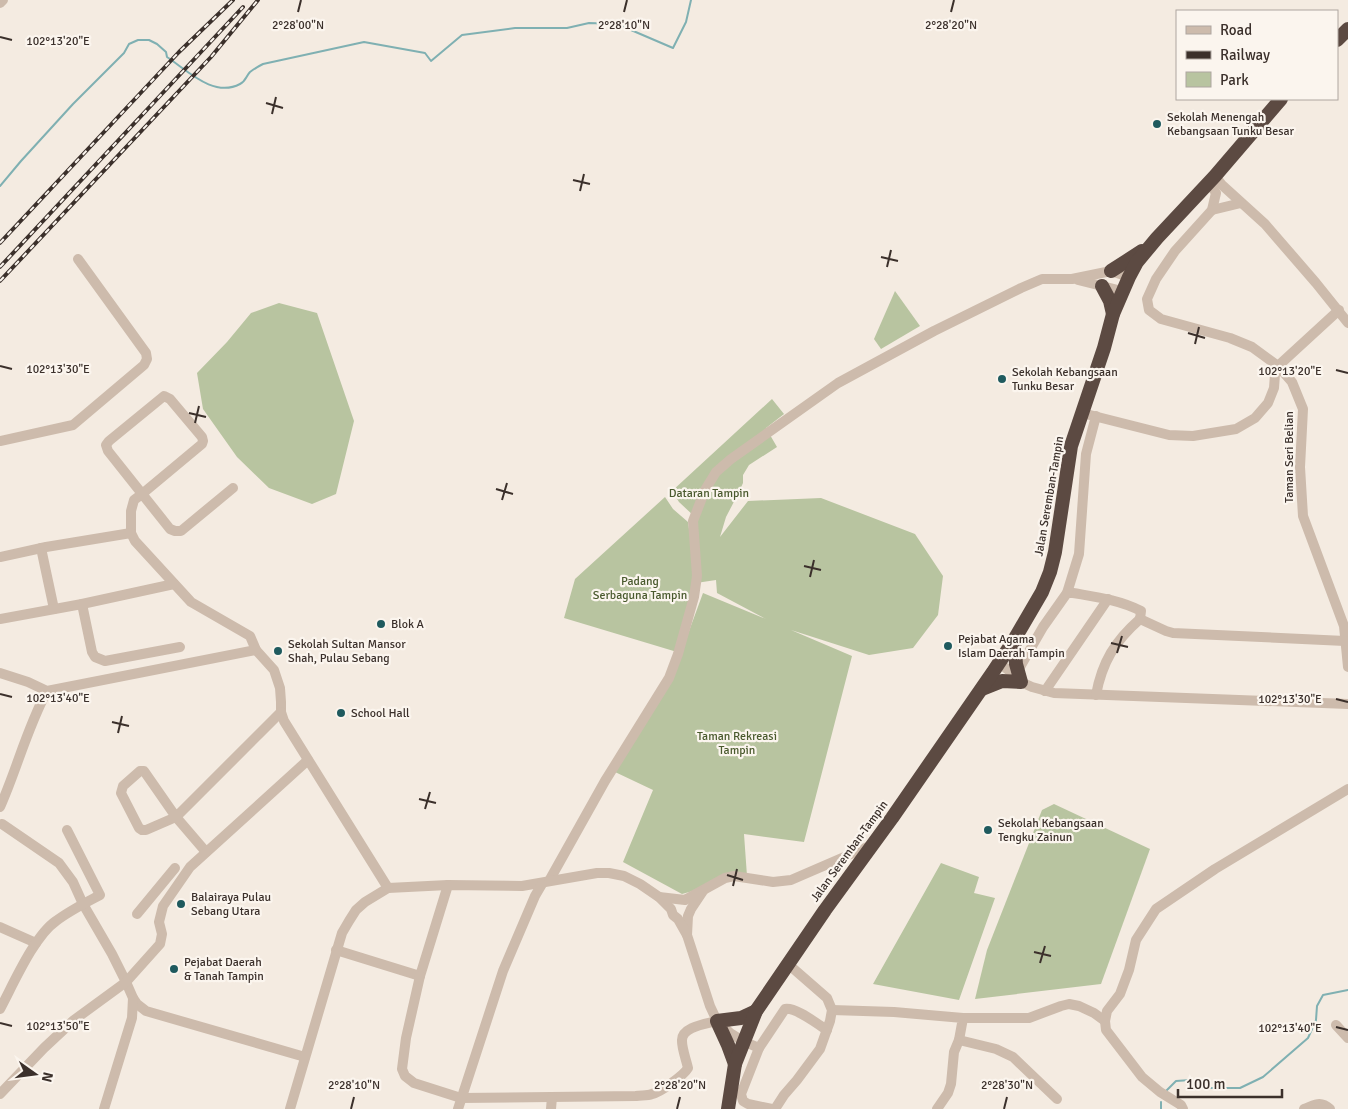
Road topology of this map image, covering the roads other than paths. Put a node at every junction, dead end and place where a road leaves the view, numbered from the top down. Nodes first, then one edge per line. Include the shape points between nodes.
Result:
1 (3, 0) edge
2 (0, 3) edge
3 (1348, 29) edge
4 (1338, 39) edge
5 (1280, 100) edge
6 (1212, 180) junction
7 (1241, 202) junction
8 (1212, 210) junction
9 (1152, 244) junction
10 (78, 260) dead end
11 (1111, 272) junction
12 (1129, 277) junction
13 (1072, 279) junction
14 (1102, 286) junction
15 (1122, 291) junction
16 (1339, 310) junction
17 (1113, 314) junction
18 (1348, 323) edge
19 (1278, 366) junction
20 (1082, 413) junction
21 (1096, 416) junction
22 (0, 441) edge
23 (233, 488) dead end
24 (142, 494) junction
25 (131, 533) junction
26 (41, 548) junction
27 (0, 557) edge
28 (174, 584) junction
29 (1067, 593) junction
30 (1108, 599) junction
31 (82, 604) junction
32 (54, 609) junction
33 (1140, 615) junction
34 (0, 619) edge
35 (1014, 640) junction
36 (1344, 641) junction
37 (180, 647) dead end
38 (256, 650) junction
39 (997, 666) junction
40 (1348, 667) edge
41 (0, 673) edge
42 (1017, 677) junction
43 (981, 689) junction
44 (47, 691) junction
45 (1046, 691) junction
46 (1096, 695) junction
47 (1348, 704) edge
48 (280, 712) junction
49 (308, 760) junction
50 (1348, 788) edge
51 (0, 807) edge
52 (0, 811) edge
53 (176, 817) junction
54 (1, 825) edge
55 (67, 830) dead end
56 (872, 845) junction
57 (206, 852) junction
58 (175, 868) dead end
59 (545, 882) junction
60 (448, 885) junction
61 (522, 886) junction
62 (388, 888) junction
63 (704, 890) junction
64 (659, 897) junction
65 (681, 900) junction
66 (147, 901) junction
67 (83, 904) junction
68 (671, 909) junction
69 (529, 911) junction
70 (137, 914) dead end
71 (686, 915) junction
72 (160, 916) junction
73 (0, 927) edge
74 (36, 943) junction
75 (336, 950) junction
76 (788, 964) junction
77 (420, 976) junction
78 (126, 982) junction
79 (133, 998) junction
80 (0, 1009) edge
81 (832, 1010) junction
82 (146, 1011) junction
83 (756, 1011) junction
84 (963, 1018) junction
85 (717, 1021) junction
86 (1105, 1021) junction
87 (1336, 1025) dead end
88 (128, 1029) junction
89 (827, 1030) junction
90 (1348, 1038) edge
91 (959, 1040) junction
92 (743, 1041) junction
93 (759, 1048) junction
94 (305, 1057) junction
95 (735, 1064) junction
96 (0, 1094) edge
97 (552, 1097) junction
98 (461, 1098) junction
99 (1057, 1099) dead end
100 (104, 1109) edge
101 (290, 1109) edge
102 (458, 1109) edge
103 (551, 1109) edge
104 (728, 1109) edge
105 (774, 1109) edge
106 (937, 1109) edge
107 (1183, 1109) edge
108 (1304, 1109) edge
109 (1330, 1109) edge

1 - 2 street
3 - 4 highway
5 - 6 highway, Jalan Seremban-Tampin
6 - 7 street
6 - 8 street via 1216,193
6 - 9 highway, Jalan Seremban-Tampin
7 - 8 street
7 - 16 street via 1265,224
8 - 19 street, Taman Seri Belian via 1175,251 1156,279 1148,299 1149,310 1161,319 1252,347
9 - 11 highway
9 - 12 highway, Jalan Seremban-Tampin
10 - 22 street via 146,353 144,366 73,425
11 - 12 street
11 - 13 street
12 - 15 highway, Jalan Seremban-Tampin
13 - 14 street
13 - 59 street via 1042,279 1021,288 838,383 716,472 693,520 697,576 694,597 669,678
14 - 15 street
14 - 17 highway
15 - 17 highway, Jalan Seremban-Tampin
16 - 18 street
16 - 19 street
17 - 20 highway, Jalan Seremban-Tampin
19 - 21 street via 1268,403 1255,418 1236,429 1192,436 1169,435
19 - 36 street, Taman Seri Belian via 1292,382 1303,409 1300,466 1303,516 1344,626
20 - 21 street
20 - 35 highway, Jalan Seremban-Tampin via 1071,446 1050,572
21 - 29 street via 1086,454 1079,554
23 - 24 street via 181,530 175,531
24 - 24 street via 203,441 167,396 106,445
24 - 25 street via 134,500
25 - 26 street
25 - 28 street
26 - 27 street
26 - 32 street
28 - 31 street
28 - 38 street via 191,602 250,636
29 - 30 street
29 - 42 street via 1043,627
30 - 33 street via 1134,608
30 - 45 street
31 - 32 street
31 - 37 street via 95,657 106,661
32 - 34 street
33 - 36 street via 1173,632
33 - 46 street via 1106,661
35 - 39 highway, Jalan Seremban-Tampin
35 - 42 highway
36 - 40 street, Taman Seri Belian
38 - 44 street
38 - 48 street via 274,670 280,688
39 - 42 street
39 - 43 highway, Jalan Seremban-Tampin
41 - 44 street
42 - 43 highway
42 - 45 street
43 - 56 highway, Jalan Seremban-Tampin
44 - 51 street
45 - 46 street
46 - 47 street
48 - 49 street
48 - 53 street
49 - 57 street
49 - 62 street
50 - 86 street via 1156,909 1136,940 1120,994
52 - 54 street
53 - 53 street via 144,771 123,786 121,793 138,828 146,830
53 - 57 street
54 - 67 street via 59,863
55 - 67 street via 100,895
56 - 63 street via 790,880 773,882 734,876
56 - 76 highway, Jalan Seremban-Tampin
57 - 72 street via 190,867 163,906
58 - 66 street
59 - 61 street
59 - 64 street via 609,873 624,876
59 - 69 street
60 - 61 street
60 - 62 street
60 - 77 street
61 - 69 street
62 - 75 street via 356,910
63 - 65 street
63 - 71 street
64 - 65 street
64 - 68 street
65 - 68 street via 672,903
65 - 71 street via 689,903
66 - 70 street
66 - 72 street
67 - 74 street via 55,921
67 - 78 street
68 - 71 street via 673,915
69 - 98 street via 503,971
71 - 85 street via 687,935
72 - 78 street via 160,944
73 - 74 street
74 - 80 street
75 - 77 street
75 - 94 street
76 - 81 street via 827,998
76 - 83 highway, Jalan Seremban-Tampin
77 - 98 street via 402,1069 414,1083
78 - 79 street
78 - 96 street via 74,1020
79 - 82 street
79 - 88 street
81 - 84 street
81 - 89 street
82 - 88 street
82 - 94 street
83 - 85 highway via 742,1018
83 - 92 highway, Jalan Seremban-Tampin
84 - 86 street via 1029,1018 1069,1004 1094,1013
84 - 91 street
85 - 92 street
85 - 95 highway
85 - 97 street via 683,1034 686,1072 653,1094
86 - 107 street via 1106,1030 1142,1077
87 - 90 street
88 - 100 street
89 - 93 street via 796,1010 785,1009
89 - 105 street via 820,1049
91 - 99 street via 996,1049 1013,1057
91 - 106 street via 954,1052 950,1089
92 - 93 street
92 - 95 highway, Jalan Seremban-Tampin
93 - 105 street via 741,1094 748,1104
94 - 101 street
95 - 104 highway, Jalan Seremban-Tampin
97 - 98 street
97 - 103 street
98 - 102 street
108 - 109 street via 1318,1104

